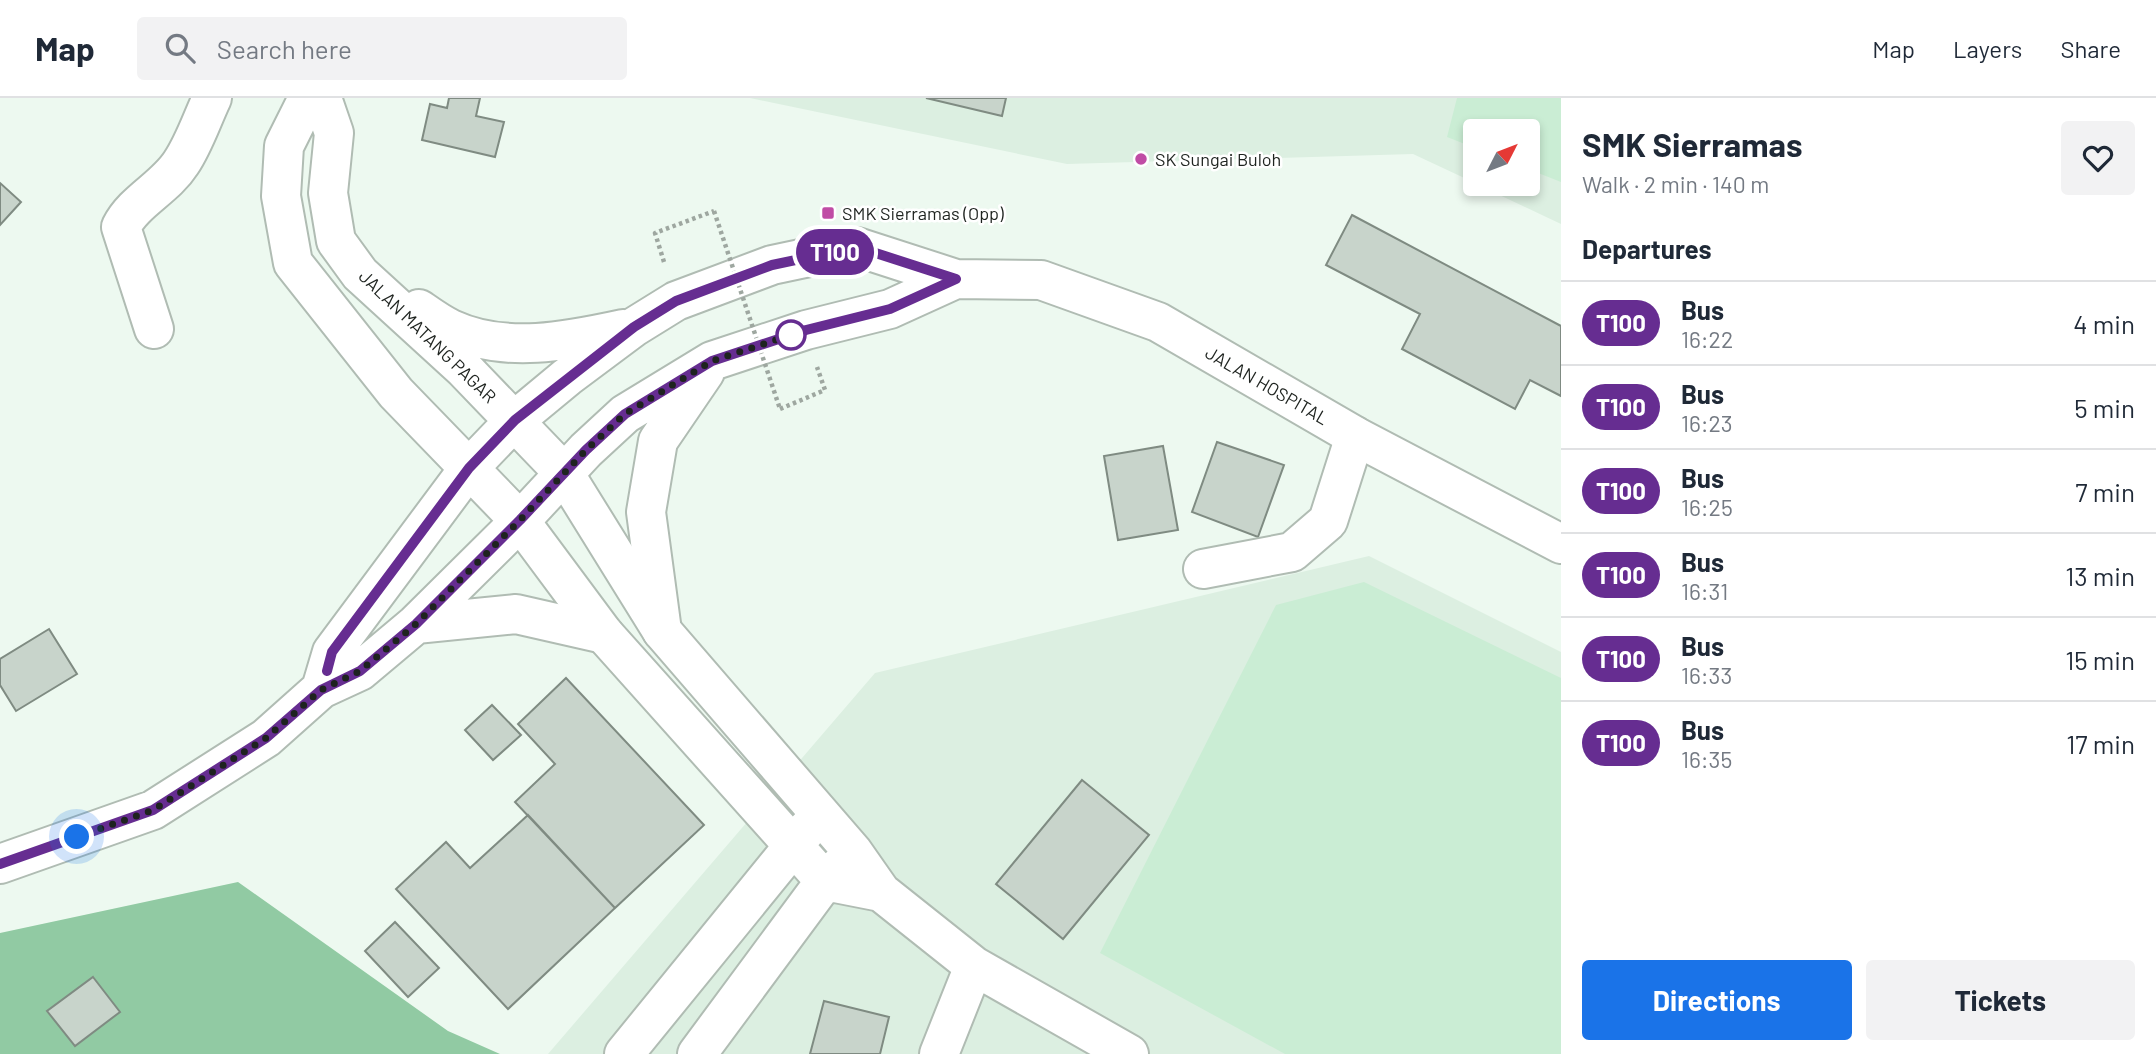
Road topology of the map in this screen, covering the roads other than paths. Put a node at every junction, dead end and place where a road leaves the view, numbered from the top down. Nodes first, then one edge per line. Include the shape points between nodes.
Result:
1 (212, 98) edge
2 (308, 98) edge
3 (322, 98) edge
4 (360, 274) junction
5 (956, 279) junction
6 (634, 327) junction
7 (154, 329) dead end
8 (712, 361) junction
9 (515, 420) junction
10 (1355, 436) junction
11 (469, 468) junction
12 (564, 473) junction
13 (520, 520) junction
14 (1561, 544) edge
15 (1203, 569) dead end
16 (416, 624) junction
17 (662, 631) junction
18 (604, 634) junction
19 (321, 690) junction
20 (820, 816) junction
21 (791, 846) junction
22 (853, 852) junction
23 (0, 864) edge
24 (824, 881) junction
25 (881, 892) junction
26 (974, 966) junction
27 (624, 1054) edge
28 (697, 1054) edge
29 (939, 1054) edge
30 (1129, 1054) edge

1 - 7 main road via 181,163 121,227
2 - 11 main road via 284,146 281,196 293,263 396,393
3 - 4 main road, JALAN MATANG PAGAR via 334,133 328,193 336,241
4 - 6 main road via 453,330 510,344 576,339
4 - 9 main road, JALAN MATANG PAGAR
5 - 6 main road, JALAN HOSPITAL via 857,247 772,265 676,301
5 - 8 main road, JALAN HOSPITAL via 890,309
5 - 10 main road, JALAN HOSPITAL via 1041,280 1158,322
6 - 9 main road, JALAN HOSPITAL
8 - 12 main road, JALAN HOSPITAL via 625,414
8 - 17 main road via 658,441 646,512
9 - 11 main road, JALAN HOSPITAL
9 - 12 main road, JALAN MATANG PAGAR
10 - 14 main road, JALAN HOSPITAL
10 - 15 main road via 1328,522 1292,552
11 - 13 main road
11 - 19 main road, JALAN HOSPITAL via 332,652
12 - 13 main road, JALAN HOSPITAL
12 - 17 main road, JALAN MATANG PAGAR
13 - 16 main road, JALAN HOSPITAL
13 - 18 main road
16 - 18 main road via 516,614
16 - 19 main road, JALAN HOSPITAL via 360,671
17 - 20 main road, JALAN MATANG PAGAR
18 - 21 main road
19 - 23 main road, JALAN HOSPITAL via 266,738 153,810
20 - 21 main road
20 - 22 main road, JALAN MATANG PAGAR
21 - 24 main road
21 - 27 main road
22 - 24 main road
22 - 25 main road, JALAN MATANG PAGAR
24 - 25 main road
24 - 28 main road
25 - 26 main road
26 - 29 main road
26 - 30 main road

